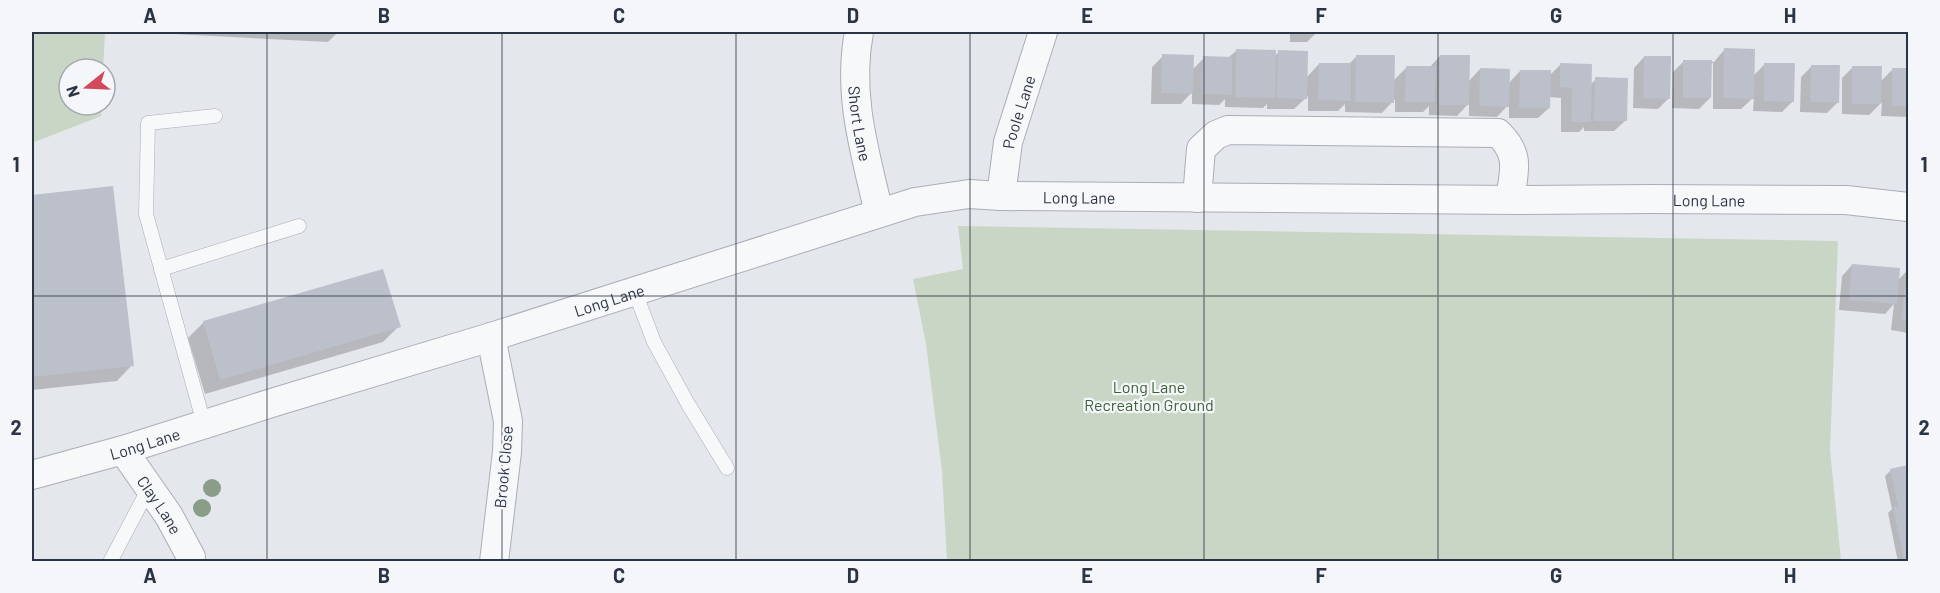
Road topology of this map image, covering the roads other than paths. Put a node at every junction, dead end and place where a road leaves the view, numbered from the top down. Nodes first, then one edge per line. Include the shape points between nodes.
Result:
1 (860, 32) edge
2 (1043, 32) edge
3 (215, 116) dead end
4 (1001, 196) junction
5 (1197, 198) junction
6 (1510, 200) junction
7 (1908, 207) edge
8 (879, 213) junction
9 (299, 226) dead end
10 (161, 269) junction
11 (635, 292) junction
12 (491, 337) junction
13 (204, 424) junction
14 (123, 450) junction
15 (727, 468) dead end
16 (32, 475) edge
17 (149, 488) junction
18 (110, 561) edge
19 (191, 561) edge
20 (494, 561) edge

1 - 8 street, Short Lane via 854,85
2 - 4 street, Poole Lane via 1008,142
3 - 10 lane via 148,123 146,214
4 - 5 street, Long Lane
4 - 8 street, Long Lane via 969,194 915,202
5 - 6 street, Long Lane
5 - 6 street via 1201,149 1228,130 1498,133 1508,142 1515,160
6 - 7 street, Long Lane via 1846,200
8 - 11 street, Long Lane
9 - 10 lane
10 - 13 lane
11 - 12 street, Long Lane
11 - 15 lane via 654,342
12 - 13 street, Long Lane
12 - 20 street, Brook Close via 508,421
13 - 14 street, Long Lane
14 - 16 street, Long Lane
14 - 17 street, Clay Lane
17 - 18 lane
17 - 19 street, Clay Lane via 169,516

